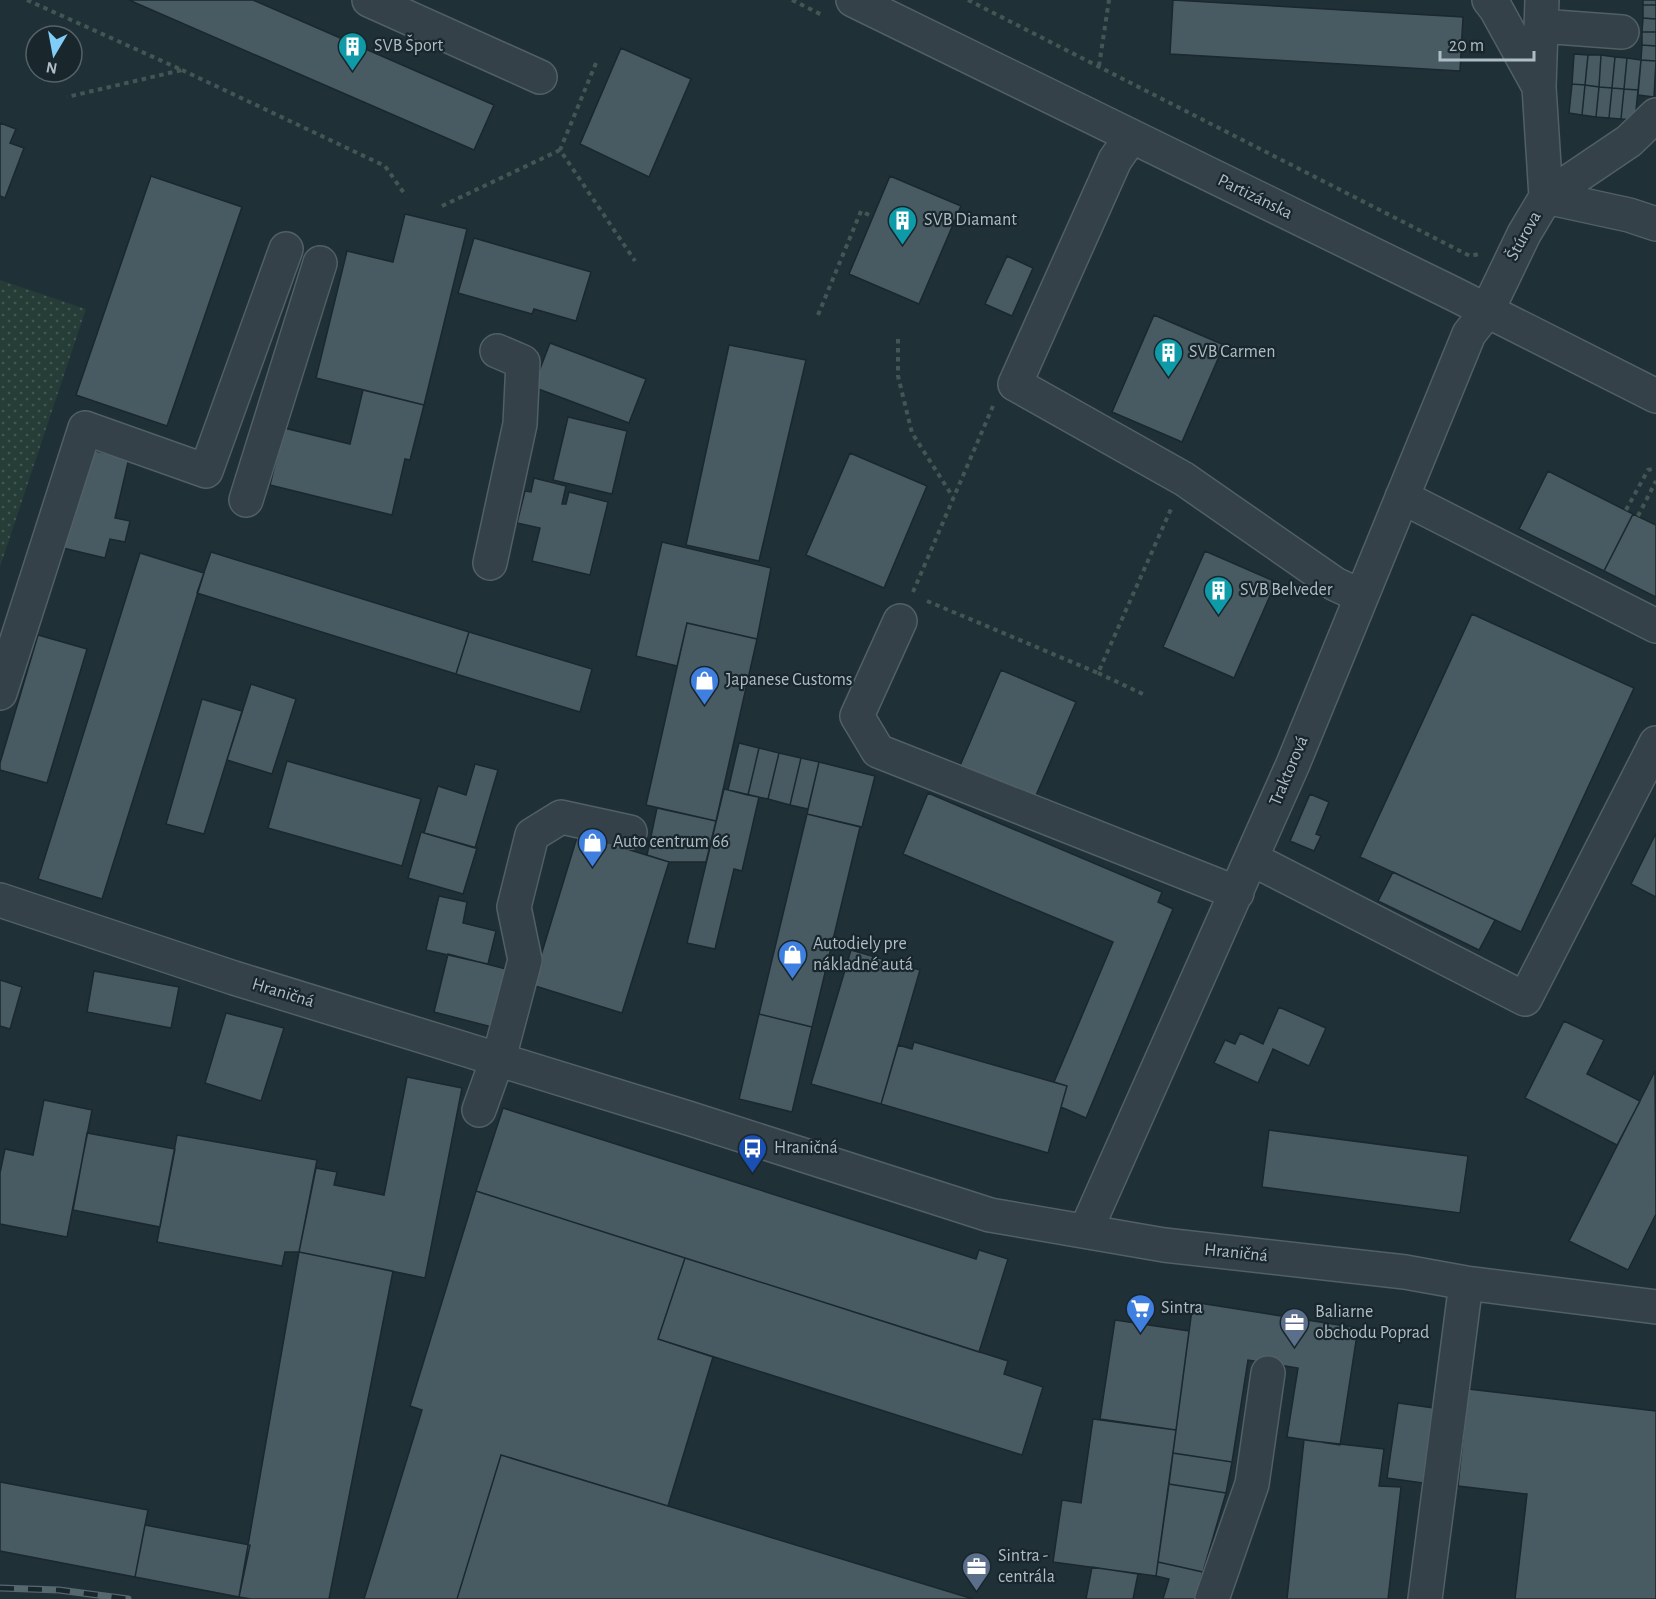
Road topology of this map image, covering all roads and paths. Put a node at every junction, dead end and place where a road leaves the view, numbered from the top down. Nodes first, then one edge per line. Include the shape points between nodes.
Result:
1 (27, 0) edge
2 (369, 0) edge
3 (853, 0) edge
4 (968, 0) edge
5 (1109, 0) edge
6 (1489, 0) edge
7 (1542, 13) edge
8 (1623, 32) dead end
9 (596, 63) dead end
10 (1099, 66) junction
11 (182, 70) junction
12 (540, 77) dead end
13 (1539, 87) junction
14 (67, 97) dead end
15 (1656, 116) edge
16 (1131, 137) junction
17 (560, 150) junction
18 (406, 196) dead end
19 (1546, 197) junction
20 (442, 206) dead end
21 (873, 217) dead end
22 (1656, 224) edge
23 (286, 249) dead end
24 (634, 261) dead end
25 (320, 263) dead end
26 (1465, 266) dead end
27 (1487, 311) junction
28 (818, 315) dead end
29 (898, 339) dead end
30 (497, 351) dead end
31 (1656, 396) edge
32 (995, 401) dead end
33 (1656, 468) edge
34 (1184, 479) junction
35 (1656, 481) edge
36 (1402, 497) junction
37 (953, 498) junction
38 (246, 500) dead end
39 (1626, 510) dead end
40 (1638, 516) dead end
41 (490, 563) dead end
42 (1361, 596) junction
43 (911, 605) junction
44 (1656, 626) edge
45 (1098, 674) junction
46 (0, 693) edge
47 (1147, 696) dead end
48 (1656, 743) edge
49 (630, 832) dead end
50 (1252, 859) junction
51 (1237, 893) junction
52 (0, 900) edge
53 (497, 1060) junction
54 (479, 1110) dead end
55 (1086, 1230) junction
56 (1466, 1283) junction
57 (1656, 1307) edge
58 (1269, 1373) dead end
59 (1212, 1599) edge
60 (1425, 1599) edge

1 - 11 path
2 - 12 street
3 - 16 street, Partizánska
4 - 10 path
5 - 10 path
6 - 13 street, Štúrova
7 - 8 street
7 - 13 street, Štúrova
9 - 17 path
10 - 26 path via 1470,256
11 - 14 path
11 - 18 path via 385,166
13 - 19 street, Štúrova
15 - 19 street via 1629,141
16 - 27 street, Partizánska
16 - 34 street via 1115,160 1015,384
17 - 20 path
17 - 24 path
19 - 22 street
19 - 27 street, Štúrova
21 - 28 path via 861,212
23 - 46 street via 206,471 85,428
25 - 38 street
27 - 31 street, Partizánska
27 - 36 street, Traktorová via 1468,334
29 - 37 path via 898,376 912,433
30 - 41 street via 523,363 520,424
32 - 37 path
33 - 39 path via 1648,470
34 - 42 street via 1335,584
34 - 45 path
35 - 40 path
36 - 42 street, Traktorová
36 - 44 street
37 - 43 path
42 - 50 street, Traktorová
43 - 45 path
43 - 51 street via 856,716 878,751
45 - 47 path
48 - 50 street via 1525,999
49 - 53 street via 561,817 532,835 514,907 525,960
50 - 51 street, Traktorová
51 - 55 street, Traktorová
52 - 53 street, Hraničná
53 - 54 street
53 - 55 street, Hraničná via 990,1215
55 - 56 street, Hraničná via 1164,1245 1405,1272
56 - 57 street, Hraničná
56 - 60 street
58 - 59 street via 1252,1484

